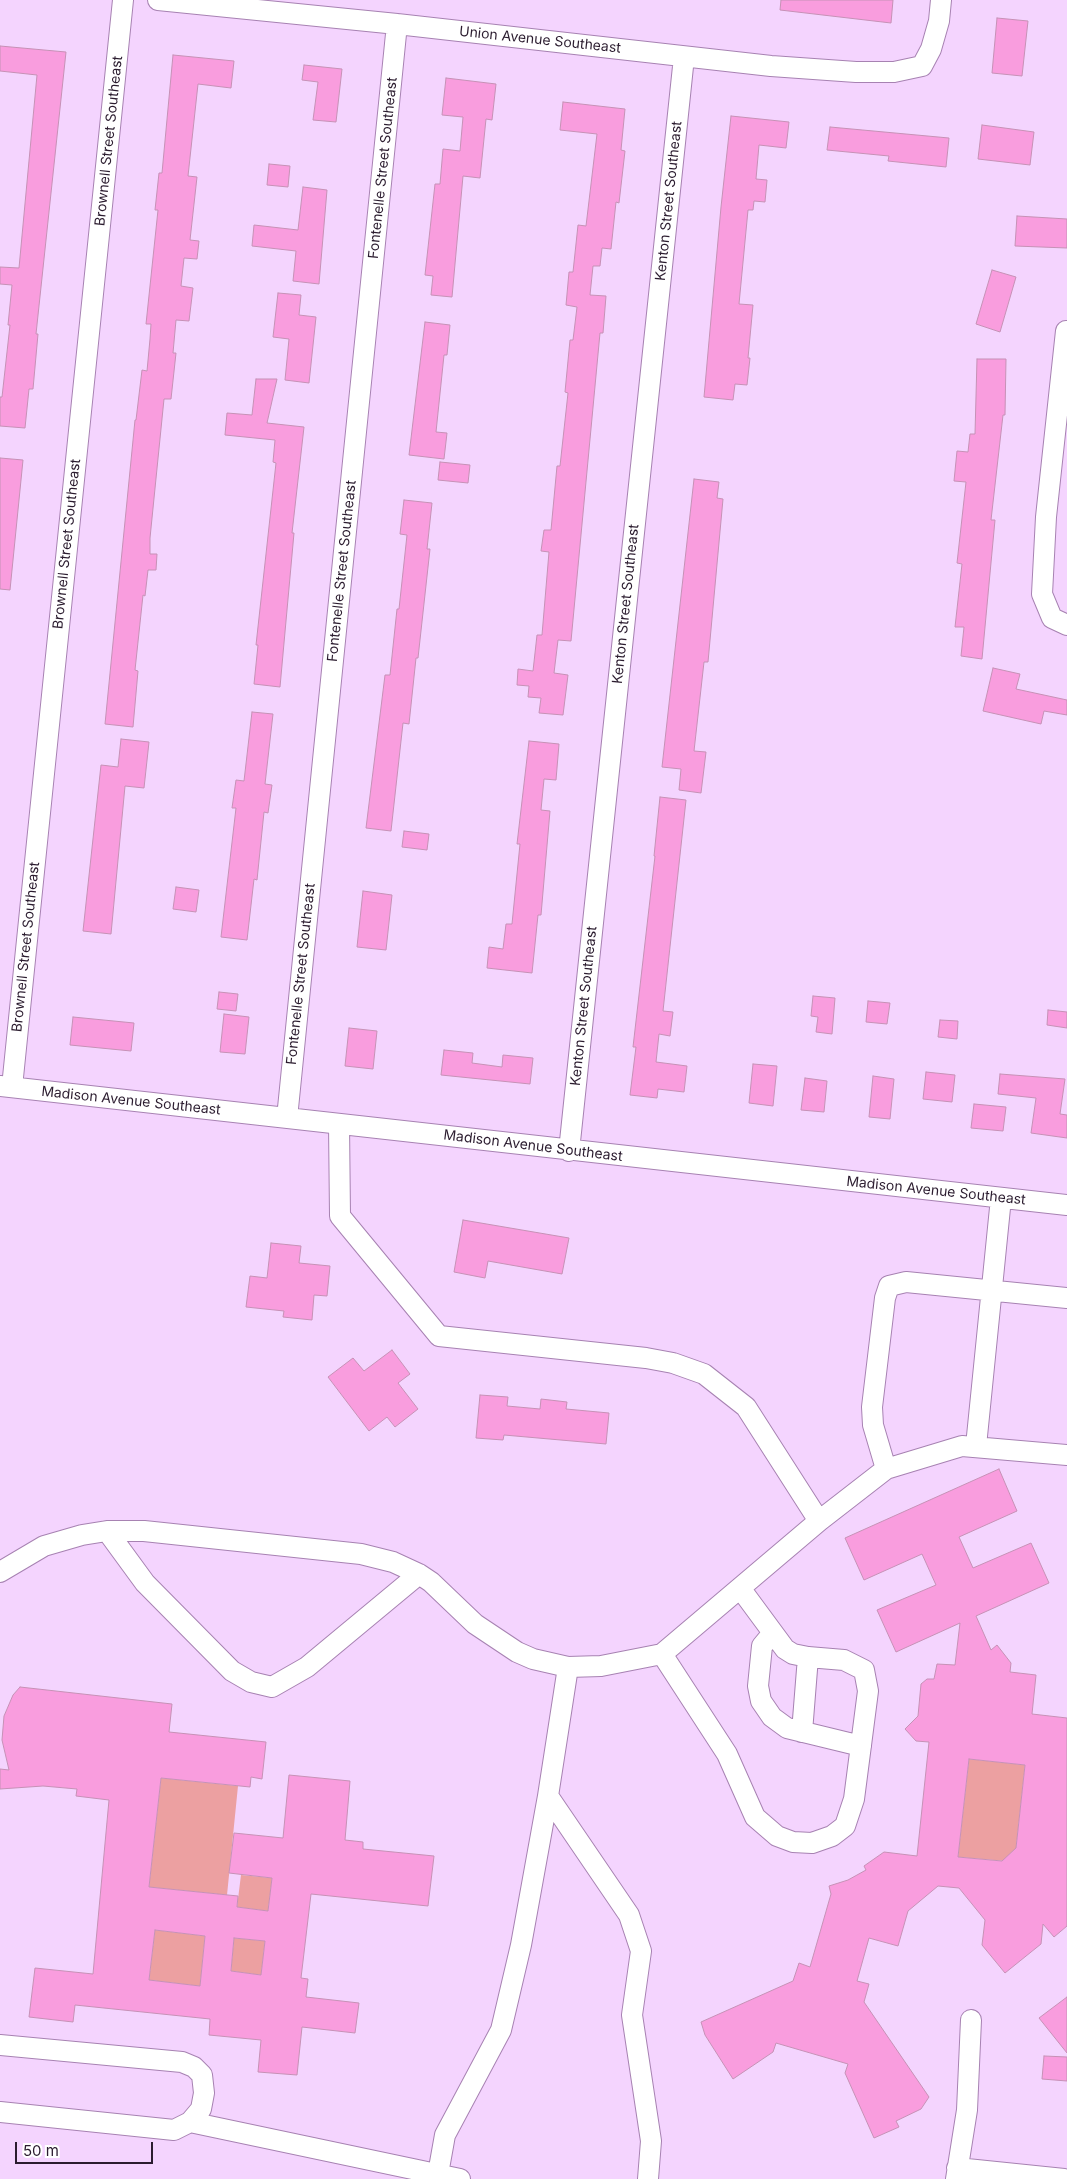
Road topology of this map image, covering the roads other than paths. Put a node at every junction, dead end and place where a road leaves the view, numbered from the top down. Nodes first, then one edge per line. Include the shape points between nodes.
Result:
1 (123, 0) edge
2 (158, 0) edge
3 (941, 0) edge
4 (261, 5) edge
5 (397, 24) junction
6 (684, 56) junction
7 (1066, 331) edge
8 (1067, 625) edge
9 (6, 1087) edge
10 (286, 1118) junction
11 (339, 1124) junction
12 (569, 1150) junction
13 (1001, 1198) junction
14 (1067, 1205) edge
15 (991, 1291) junction
16 (1067, 1298) edge
17 (976, 1446) junction
18 (1067, 1455) edge
19 (886, 1469) junction
20 (819, 1521) junction
21 (107, 1532) junction
22 (0, 1572) edge
23 (419, 1574) junction
24 (740, 1588) junction
25 (772, 1634) junction
26 (662, 1654) junction
27 (808, 1656) junction
28 (568, 1666) junction
29 (802, 1732) junction
30 (861, 1746) junction
31 (548, 1796) junction
32 (972, 2020) dead end
33 (0, 2045) edge
34 (0, 2112) edge
35 (190, 2122) junction
36 (438, 2174) junction
37 (957, 2174) edge
38 (460, 2179) edge
39 (648, 2179) edge
40 (1064, 2179) edge

1 - 9 street, Brownell Street Southeast
2 - 4 street, Union Avenue Southeast
3 - 6 street, Union Avenue Southeast via 931,49 922,66 894,72 856,72
4 - 5 street, Union Avenue Southeast
5 - 6 street, Union Avenue Southeast
5 - 10 street, Fontenelle Street Southeast
6 - 12 street, Kenton Street Southeast
7 - 8 street via 1046,517 1042,594 1052,618
9 - 10 street, Madison Avenue Southeast
10 - 11 street, Madison Avenue Southeast
11 - 12 street, Madison Avenue Southeast
11 - 20 street via 340,1216 439,1336 646,1358 704,1374 746,1407
12 - 13 street, Madison Avenue Southeast
13 - 14 street, Madison Avenue Southeast
13 - 15 street
15 - 16 street
15 - 17 street
15 - 19 street via 906,1282 895,1283 886,1291 872,1407 873,1425
17 - 18 street
17 - 19 street via 950,1448
19 - 20 street
20 - 24 street
21 - 22 street via 44,1546
21 - 23 street via 144,1531 354,1553 393,1562
21 - 23 street via 145,1583 232,1671 251,1682 272,1687 307,1667
23 - 28 street via 474,1624 502,1644 533,1658
24 - 25 street
24 - 26 street
25 - 27 street via 793,1654
25 - 29 street via 762,1646 758,1686 761,1701 772,1717 787,1728
26 - 28 street via 619,1664
26 - 30 street via 727,1754 755,1818 777,1836 793,1842 812,1843 832,1836 845,1826 854,1799
27 - 29 street
27 - 30 street via 844,1660 864,1670 868,1691
28 - 31 street
29 - 30 street
31 - 36 street via 521,1945 501,2030 445,2135
31 - 39 street via 629,1915 641,1951 632,2015 651,2141
32 - 37 street via 967,2110
33 - 35 street via 182,2062 194,2067 202,2076 204,2093 201,2109
34 - 35 street via 174,2130
35 - 36 street
36 - 38 street
37 - 40 street

